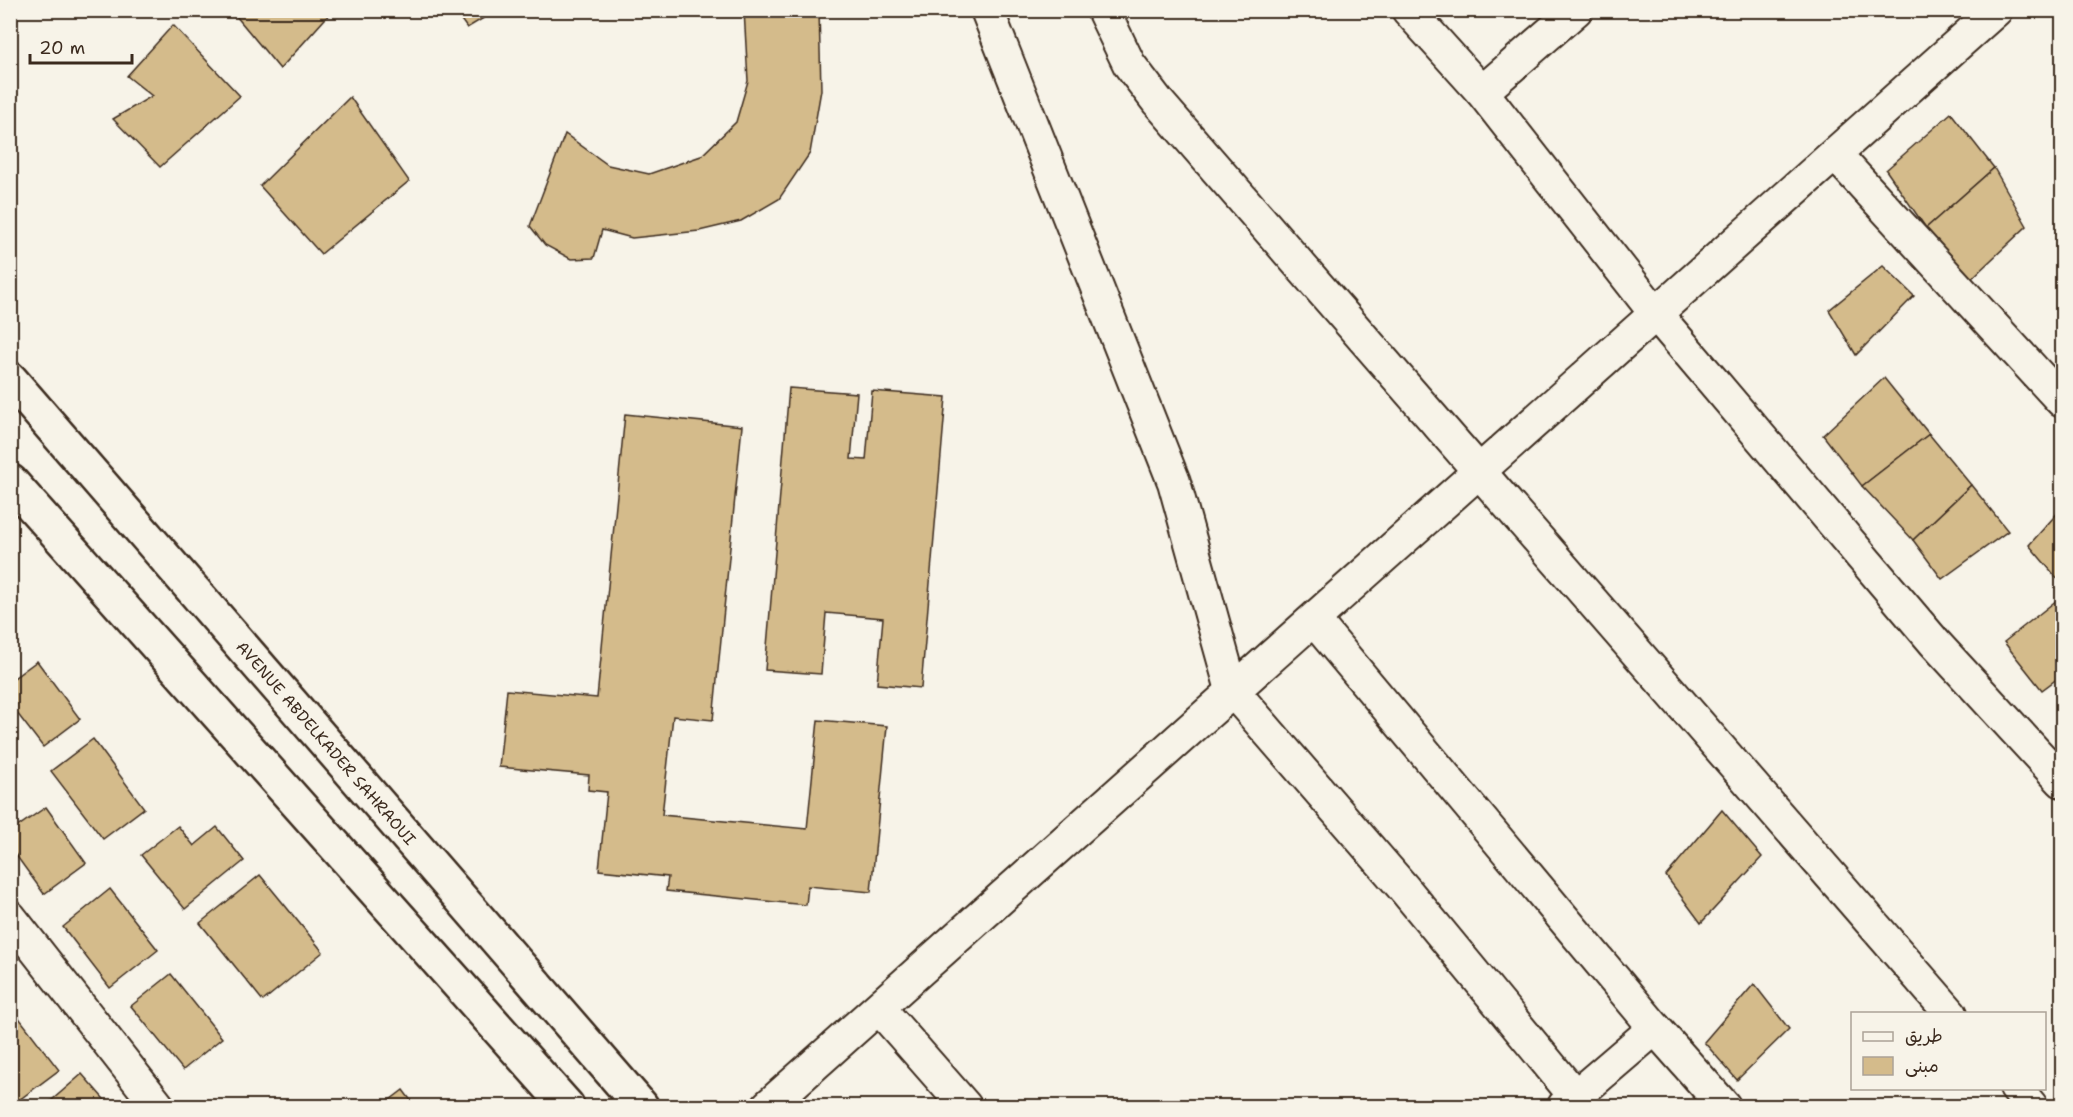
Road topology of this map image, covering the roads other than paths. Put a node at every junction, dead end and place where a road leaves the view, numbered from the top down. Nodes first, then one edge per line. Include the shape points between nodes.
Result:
1 (987, 10) edge
2 (1103, 10) edge
3 (1408, 10) edge
4 (1576, 10) edge
5 (1996, 10) edge
6 (1482, 92) junction
7 (1835, 154) junction
8 (1656, 314) junction
9 (10, 379) edge
10 (2062, 401) edge
11 (1481, 470) junction
12 (10, 481) edge
13 (1314, 620) junction
14 (1232, 690) junction
15 (2062, 781) edge
16 (10, 917) edge
17 (879, 1008) junction
18 (1948, 1012) edge
19 (1655, 1029) junction
20 (2017, 1090) edge
21 (1569, 1101) edge
22 (158, 1107) edge
23 (567, 1107) edge
24 (640, 1107) edge
25 (768, 1107) edge
26 (965, 1107) edge
27 (1724, 1107) edge
28 (2031, 1107) edge

1 - 14 street via 1174,482
2 - 11 street via 1129,64 1158,102
3 - 6 street
4 - 6 street
5 - 7 street
6 - 8 street
7 - 8 street
7 - 10 street
8 - 11 street
8 - 15 street via 1935,643
9 - 24 main road, AVENUE ABDELKADER SAHRAOUI
11 - 13 street
11 - 18 street
12 - 23 main road
13 - 14 street
13 - 19 street
14 - 17 street
14 - 21 street via 1407,892
16 - 22 street
17 - 25 street
17 - 26 street
19 - 21 street
19 - 27 street
20 - 28 street

